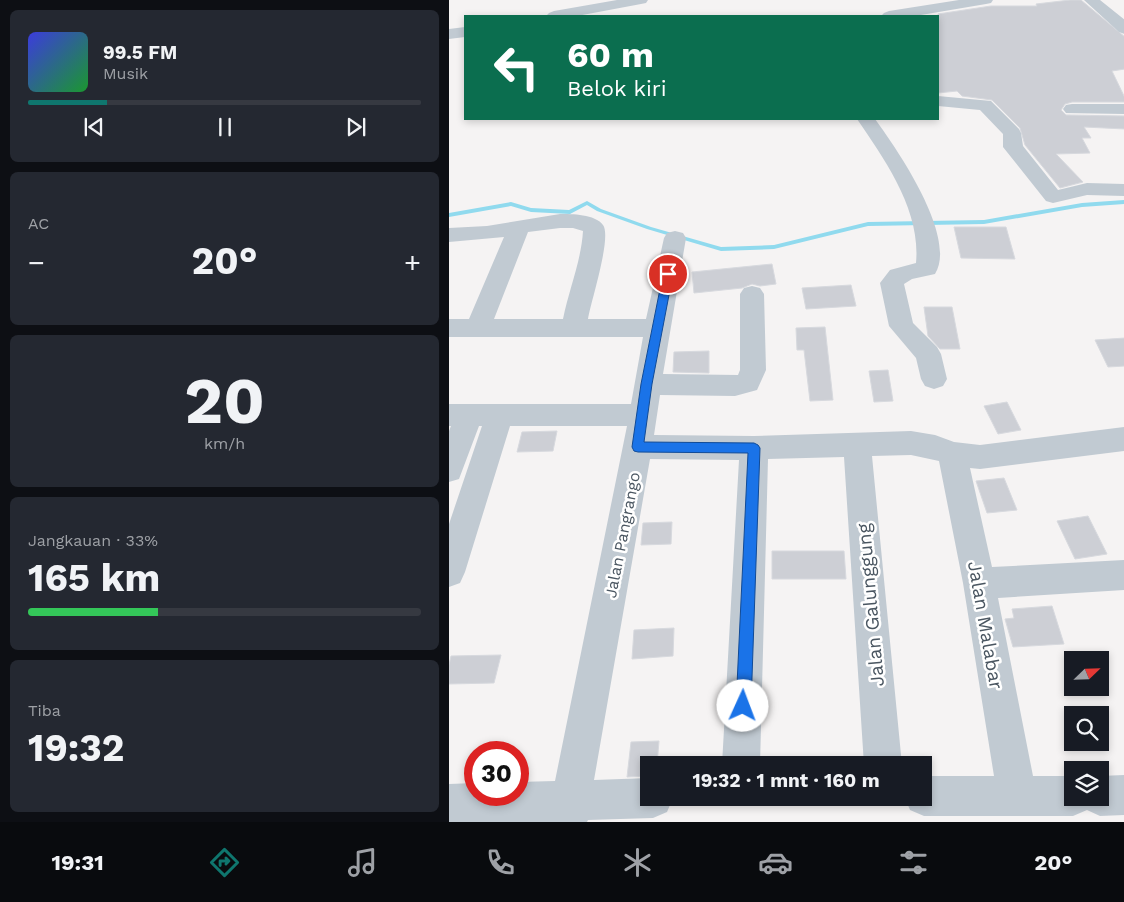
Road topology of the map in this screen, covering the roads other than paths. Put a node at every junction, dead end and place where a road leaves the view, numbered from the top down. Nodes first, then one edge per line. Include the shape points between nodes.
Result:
1 (641, 0) edge
2 (986, 0) edge
3 (1091, 0) edge
4 (559, 15) edge
5 (895, 15) edge
6 (1124, 29) edge
7 (464, 32) edge
8 (449, 34) edge
9 (939, 101) edge
10 (1072, 109) dead end
11 (1124, 109) edge
12 (867, 120) edge
13 (1124, 190) edge
14 (519, 227) junction
15 (449, 235) edge
16 (675, 238) dead end
17 (751, 294) dead end
18 (478, 327) junction
19 (449, 328) edge
20 (574, 328) junction
21 (657, 328) junction
22 (934, 379) dead end
23 (647, 384) junction
24 (459, 414) edge
25 (501, 414) junction
26 (643, 415) junction
27 (1124, 439) edge
28 (857, 445) junction
29 (638, 447) junction
30 (754, 448) junction
31 (953, 454) junction
32 (449, 470) edge
33 (450, 565) edge
34 (1124, 575) edge
35 (979, 583) junction
36 (741, 756) edge
37 (882, 756) edge
38 (1124, 795) edge
39 (932, 796) edge
40 (1017, 796) junction
41 (1064, 796) edge
42 (1109, 796) edge
43 (640, 800) edge
44 (449, 804) edge
45 (570, 812) edge

1 - 4 street
2 - 5 street
3 - 6 street
7 - 8 street
9 - 13 street via 987,106 1012,133 1013,147 1053,198 1087,189
10 - 11 street
12 - 22 street via 909,186 927,237 930,256 927,269 904,273 892,283 901,326 928,354
14 - 15 street via 481,234
14 - 18 street
14 - 20 street via 571,221 595,228 593,253
16 - 21 street, Jalan Pangrango
17 - 23 street via 753,370 748,383 735,386
18 - 19 street
18 - 20 street
20 - 21 street
21 - 23 street, Jalan Pangrango
23 - 26 street, Jalan Pangrango
24 - 25 street
24 - 32 street
25 - 26 street
25 - 33 street
26 - 29 street, Jalan Pangrango
27 - 31 street via 989,457
28 - 30 street
28 - 31 street via 917,444
28 - 37 street, Jalan Galunggung
29 - 30 street
29 - 45 street, Jalan Pangrango
30 - 36 street
31 - 35 street, Jalan Malabar
34 - 35 street
35 - 40 street, Jalan Malabar
38 - 42 street
39 - 40 street
40 - 41 street
43 - 45 street
44 - 45 street

